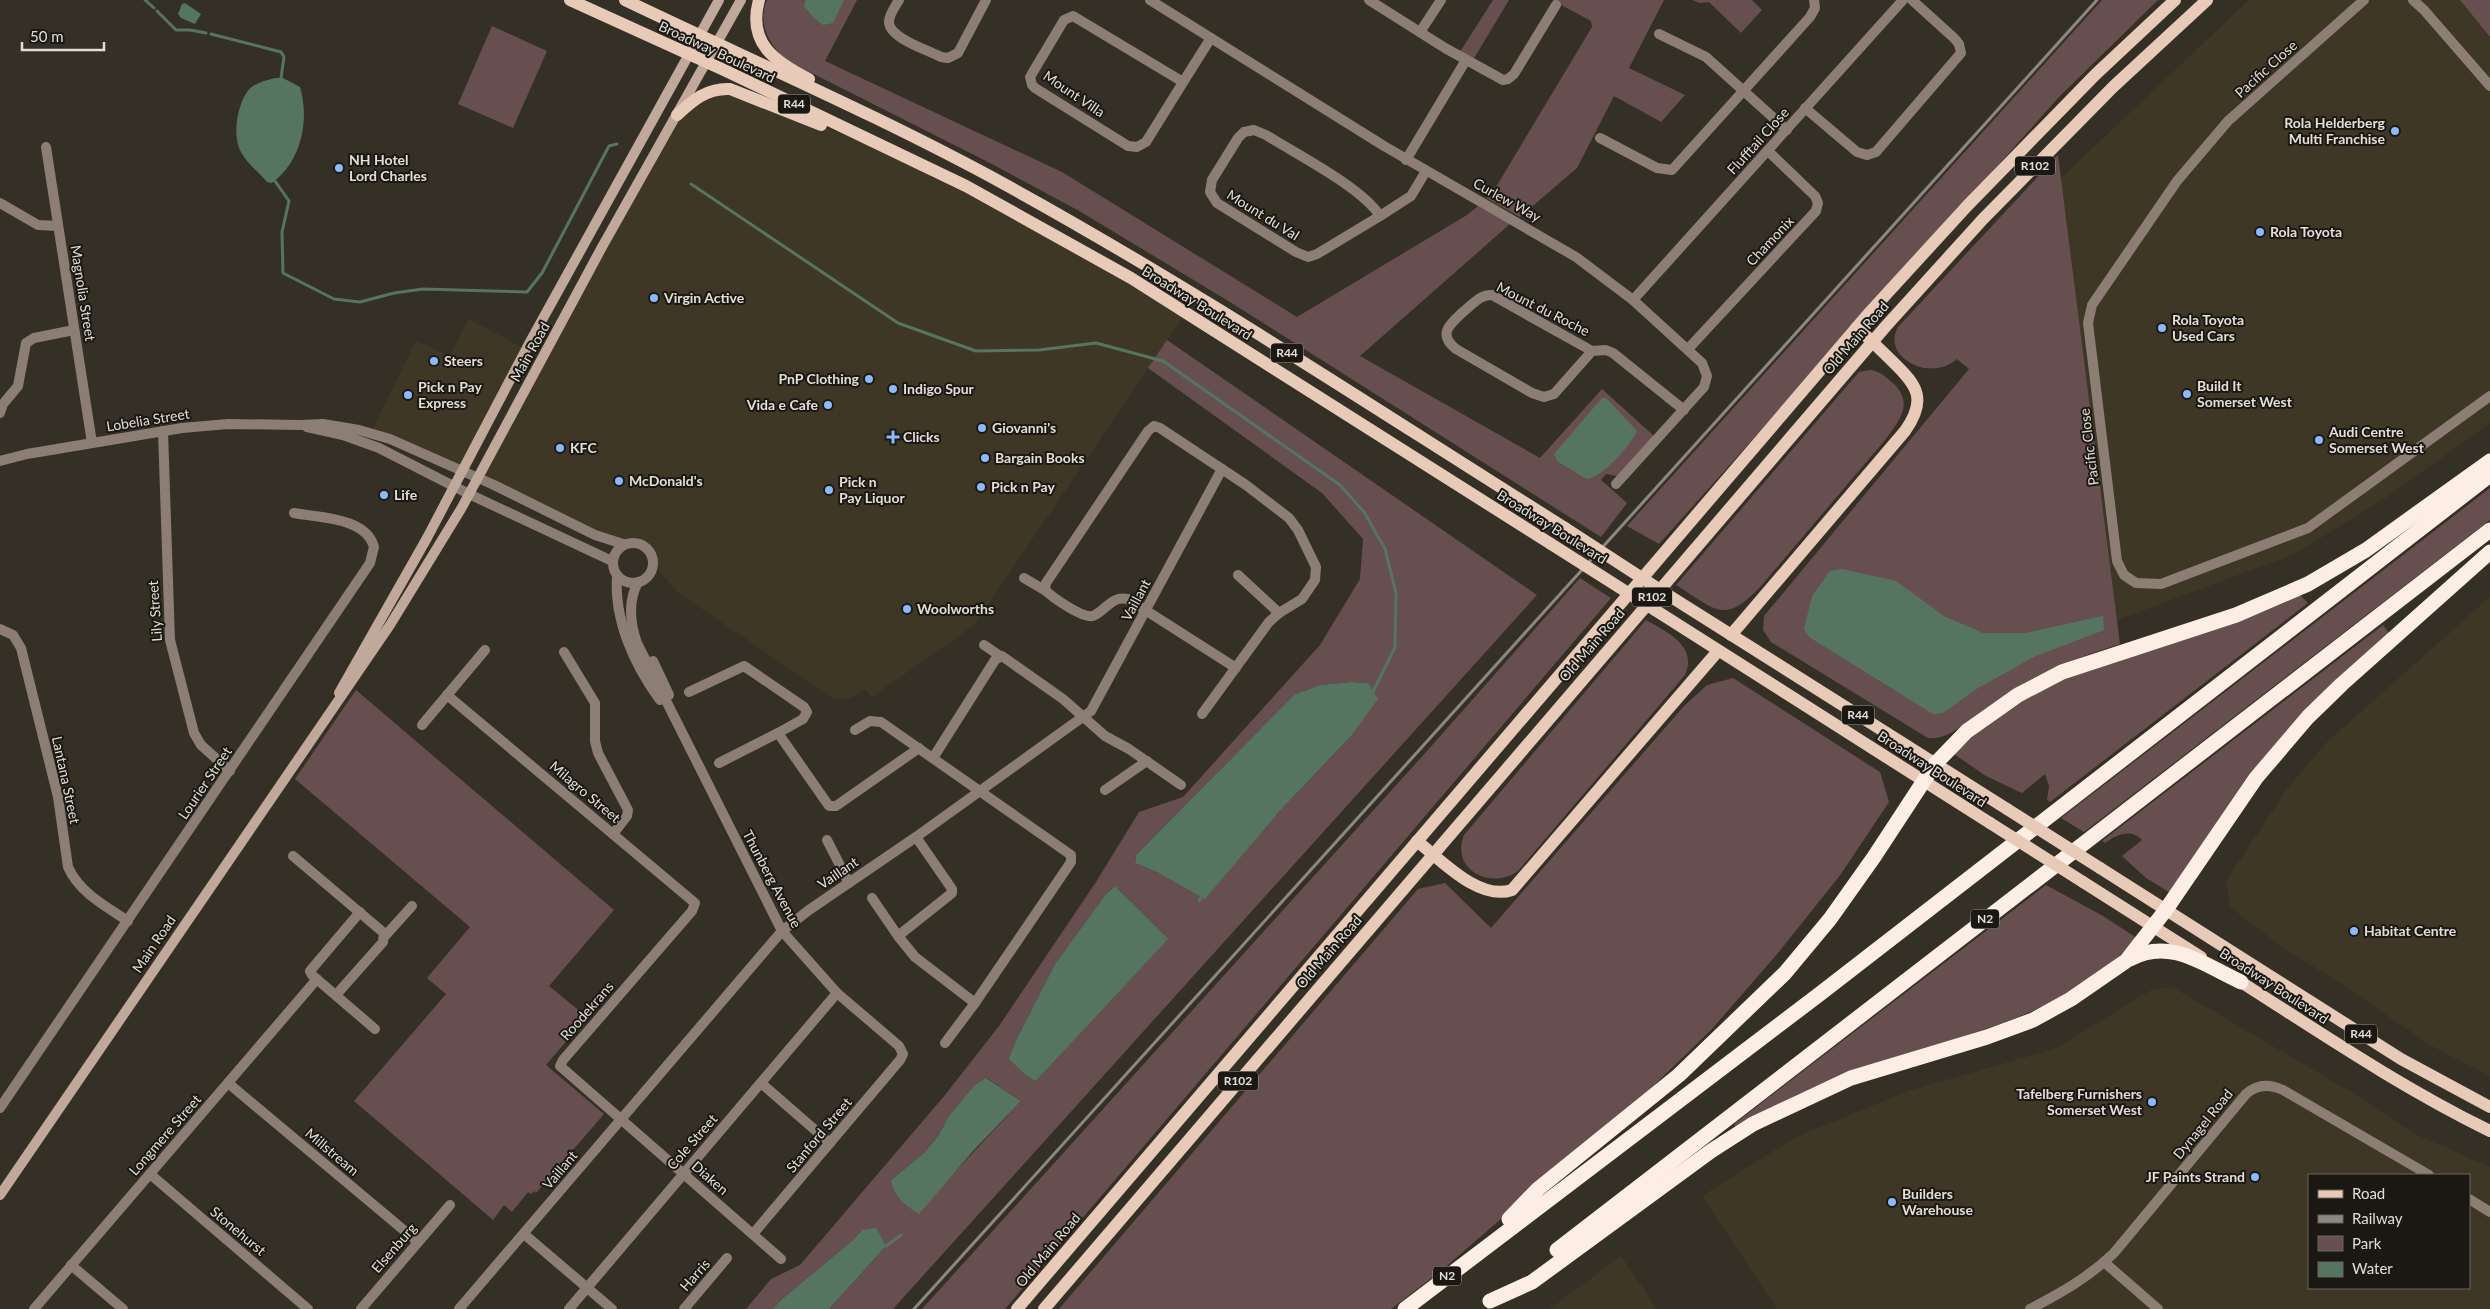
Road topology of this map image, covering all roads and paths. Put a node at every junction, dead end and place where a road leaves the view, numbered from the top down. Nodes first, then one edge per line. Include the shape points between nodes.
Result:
1 (570, 0) edge
2 (625, 0) edge
3 (719, 0) edge
4 (741, 0) edge
5 (759, 0) edge
6 (899, 0) edge
7 (986, 0) edge
8 (1150, 0) edge
9 (1369, 0) edge
10 (1441, 0) edge
11 (1814, 0) edge
12 (1903, 0) edge
13 (1912, 0) edge
14 (2176, 0) edge
15 (2207, 0) edge
16 (2364, 0) edge
17 (2413, 0) edge
18 (1556, 5) dead end
19 (2423, 5) edge
20 (1420, 32) junction
21 (1659, 34) dead end
22 (698, 36) junction
23 (1210, 38) junction
24 (716, 44) junction
25 (688, 54) junction
26 (1466, 60) junction
27 (707, 62) junction
28 (1183, 82) junction
29 (2490, 86) edge
30 (1744, 91) junction
31 (1806, 108) junction
32 (677, 115) junction
33 (885, 122) junction
34 (1787, 130) junction
35 (1600, 138) dead end
36 (880, 146) junction
37 (46, 147) dead end
38 (1768, 151) junction
39 (1406, 160) junction
40 (1426, 171) junction
41 (0, 202) edge
42 (1380, 216) junction
43 (58, 226) junction
44 (1633, 300) junction
45 (1857, 327) junction
46 (74, 330) junction
47 (1872, 342) junction
48 (1688, 349) junction
49 (1592, 351) junction
50 (2490, 396) edge
51 (1684, 410) junction
52 (0, 413) edge
53 (301, 426) junction
54 (163, 431) junction
55 (92, 443) junction
56 (0, 460) edge
57 (2490, 461) edge
58 (1222, 469) junction
59 (462, 471) junction
60 (2490, 475) edge
61 (477, 478) junction
62 (1616, 484) dead end
63 (454, 486) junction
64 (469, 494) junction
65 (294, 513) dead end
66 (2490, 530) edge
67 (623, 544) junction
68 (2490, 552) edge
69 (612, 561) junction
70 (1238, 575) dead end
71 (617, 576) junction
72 (1024, 578) dead end
73 (638, 582) junction
74 (1046, 591) junction
75 (1147, 610) junction
76 (1279, 613) junction
77 (0, 629) edge
78 (1731, 635) junction
79 (984, 645) dead end
80 (485, 650) dead end
81 (1718, 651) junction
82 (564, 652) dead end
83 (1000, 656) junction
84 (648, 666) junction
85 (1236, 668) junction
86 (689, 692) dead end
87 (447, 695) junction
88 (331, 709) junction
89 (1202, 714) dead end
90 (672, 716) junction
91 (1084, 717) junction
92 (422, 725) dead end
93 (854, 730) dead end
94 (778, 733) junction
95 (919, 748) junction
96 (933, 758) junction
97 (1147, 761) junction
98 (719, 763) dead end
99 (1936, 764) junction
100 (230, 771) junction
101 (1924, 781) junction
102 (1181, 785) dead end
103 (1105, 790) dead end
104 (980, 792) junction
105 (613, 834) junction
106 (916, 837) junction
107 (826, 840) dead end
108 (1418, 841) junction
109 (1433, 854) junction
110 (293, 856) dead end
111 (849, 883) junction
112 (872, 898) dead end
113 (412, 906) dead end
114 (2165, 911) junction
115 (360, 912) junction
116 (689, 914) joint
117 (128, 921) junction
118 (2153, 927) junction
119 (782, 931) junction
120 (385, 936) junction
121 (898, 936) junction
122 (2126, 961) junction
123 (317, 979) junction
124 (2241, 982) junction
125 (836, 993) junction
126 (336, 995) junction
127 (974, 1003) junction
128 (375, 1029) dead end
129 (945, 1043) dead end
130 (902, 1052) joint
131 (228, 1083) junction
132 (761, 1083) junction
133 (1, 1105) edge
134 (2490, 1107) edge
135 (620, 1119) junction
136 (2490, 1131) edge
137 (830, 1143) junction
138 (683, 1173) junction
139 (150, 1174) junction
140 (2426, 1174) edge
141 (0, 1195) edge
142 (2470, 1200) edge
143 (450, 1205) dead end
144 (2490, 1212) edge
145 (524, 1234) junction
146 (753, 1234) junction
147 (418, 1242) junction
148 (1489, 1243) junction
149 (727, 1258) dead end
150 (781, 1258) dead end
151 (2104, 1262) junction
152 (71, 1265) junction
153 (587, 1288) junction
154 (1485, 1305) edge
155 (34, 1309) edge
156 (123, 1309) edge
157 (308, 1309) edge
158 (360, 1309) edge
159 (459, 1309) edge
160 (569, 1309) edge
161 (612, 1309) edge
162 (684, 1309) edge
163 (1017, 1309) edge
164 (1044, 1309) edge
165 (1405, 1309) edge
166 (2030, 1309) edge
167 (2158, 1309) edge

1 - 25 main road, Broadway Boulevard / R44
2 - 22 main road, Broadway Boulevard / R44
3 - 22 main road, Main Road
4 - 24 main road, Main Road
5 - 33 main road via 758,34 772,56
6 - 7 street via 890,17 893,33 948,58 958,53
8 - 23 street, Curlew Way
9 - 20 street
10 - 20 street
11 - 30 street via 1815,8 1810,17
12 - 31 street, Flufftail Close
13 - 31 street via 1954,38 1961,53 1881,148 1872,154 1857,152
14 - 45 main road, Old Main Road / R102 via 2096,74 1968,205
15 - 47 main road, Old Main Road / R102 via 2113,87 2003,198
16 - 50 street, Pacific Close via 2228,121 2176,181 2092,305 2088,323 2120,570 2136,583 2161,584 2308,528
17 - 19 street
18 - 26 street via 1508,79 1497,78
19 - 29 street
20 - 26 street
21 - 30 street via 1706,57
22 - 24 main road, Broadway Boulevard / R44
22 - 25 main road, Main Road
23 - 28 street, Mount Villa
23 - 39 street, Curlew Way
24 - 27 main road, Main Road
24 - 33 main road, Broadway Boulevard / R44
25 - 27 main road, Broadway Boulevard / R44
25 - 59 main road, Main Road
26 - 39 street
27 - 32 main road, Main Road
27 - 36 main road, Broadway Boulevard / R44
28 - 28 street, Mount Villa via 1146,142 1132,148 1035,88 1030,77 1064,20 1073,16
30 - 34 street
30 - 35 street via 1672,170 1657,168
31 - 34 street, Flufftail Close
32 - 36 main road via 701,94 730,89
32 - 61 main road, Main Road
33 - 78 main road, Broadway Boulevard / R44, bridge via 1148,265
34 - 38 street, Flufftail Close
36 - 81 main road, Broadway Boulevard / R44, bridge via 966,186 1130,278
37 - 43 street, Magnolia Street
38 - 44 street, Flufftail Close
38 - 48 street, Chamonix via 1815,196 1818,203 1816,211
39 - 40 street, Curlew Way
40 - 42 street, Mount du Val via 1411,196
40 - 44 street, Curlew Way via 1553,242 1596,270
41 - 43 street via 38,225
42 - 42 street, Mount du Val via 1316,254 1304,256 1217,203 1211,197 1210,186 1238,138 1244,132 1254,130 1353,190 1370,202
43 - 46 street, Magnolia Street
44 - 48 street, Curlew Way
45 - 47 main road
45 - 108 main road, Old Main Road / R102
46 - 52 street via 34,338 26,343 18,386
46 - 55 street, Magnolia Street
47 - 78 main road via 1915,386 1916,414
47 - 109 main road, Old Main Road / R102
48 - 51 street, Curlew Way via 1705,366 1707,376 1704,387
49 - 49 street, Mount du Roche via 1554,394 1544,396 1532,393 1456,350 1449,344 1446,334 1450,324 1479,298 1492,295
49 - 51 street, Mount du Roche via 1613,353
51 - 62 street, Curlew Way
53 - 54 street, Lobelia Street via 228,424
53 - 59 street, Lobelia Street via 323,424 374,433
53 - 63 street, Lobelia Street via 363,441
54 - 55 street, Lobelia Street
54 - 100 street, Lily Street via 170,640 194,733 201,745
55 - 56 street, Lobelia Street
57 - 99 highway via 2366,550 2308,584 2236,615 2105,657 2018,695 1968,731
58 - 74 street via 1160,428 1151,428 1046,583
58 - 75 street, Vaillant
58 - 76 street via 1289,518 1314,562 1317,572 1311,586 1297,603
59 - 61 street, Lobelia Street
59 - 63 main road, Main Road
60 - 148 highway, N2 via 1821,993
61 - 64 main road, Main Road
61 - 67 street, Lobelia Street via 595,535
63 - 64 street, Lobelia Street
63 - 88 main road, Main Road
64 - 69 street, Lobelia Street
64 - 88 main road, Main Road via 375,648
65 - 100 street, Lourier Street via 357,526 370,535 374,554 364,574
66 - 154 highway, N2
67 - 69 street
67 - 73 street via 641,544 652,557 652,571
68 - 114 highway via 2308,717 2256,778
69 - 71 street
70 - 76 street
71 - 73 street via 627,582
71 - 84 street, Thunberg Avenue via 619,618
72 - 74 street
73 - 84 street, Thunberg Avenue via 631,602 633,630 646,646
74 - 75 street via 1086,616 1094,615 1121,598
75 - 85 street
75 - 91 street, Vaillant via 1093,708
76 - 85 street
77 - 117 street, Lantana Street via 13,635 21,648 58,797 72,876 86,892
78 - 99 main road, Broadway Boulevard / R44
79 - 83 street
80 - 87 street
81 - 101 main road, Broadway Boulevard / R44
81 - 109 main road via 1512,890 1497,894 1488,892 1472,884
82 - 105 street via 595,703 598,753 628,810
83 - 91 street
83 - 96 street
84 - 90 street, Thunberg Avenue via 670,698
84 - 90 street, Thunberg Avenue via 650,687
85 - 89 street
86 - 94 street via 738,668 747,668 806,708 803,719
87 - 92 street
87 - 105 street, Milagro Street
88 - 141 main road, Main Road
90 - 119 street, Thunberg Avenue
91 - 97 street via 1105,736
91 - 104 street, Vaillant
93 - 95 street via 876,720
94 - 95 street via 823,801 832,806
94 - 98 street
95 - 96 street
96 - 104 street
97 - 102 street
97 - 103 street
99 - 101 highway
99 - 114 main road, Broadway Boulevard / R44, bridge
100 - 117 street, Lourier Street
101 - 118 main road, Broadway Boulevard / R44, bridge
101 - 148 highway via 1840,906 1786,973 1679,1075 1538,1189
104 - 106 street, Vaillant
104 - 127 street via 1070,852 1072,858
105 - 116 street, Milagro Street via 693,901 694,907
106 - 111 street, Vaillant
106 - 121 street via 952,893
107 - 111 street
108 - 109 main road
108 - 163 main road, Old Main Road / R102
109 - 164 main road, Old Main Road / R102
110 - 115 street
111 - 119 street, Vaillant
112 - 121 street
113 - 120 street
114 - 118 highway
114 - 134 main road, Broadway Boulevard / R44 via 2422,1072
115 - 120 street
115 - 123 street via 312,967 311,973
116 - 135 street, Roodekrans via 560,1065
117 - 133 street, Lourier Street
118 - 122 highway
118 - 124 main road, Broadway Boulevard / R44
119 - 125 street, Thunberg Avenue
119 - 135 street, Vaillant
120 - 126 street
121 - 127 street via 915,957
122 - 124 highway via 2148,950 2169,950
122 - 154 highway via 2071,999 2032,1020 1851,1078 1760,1120 1711,1151 1532,1282
123 - 126 street
123 - 131 street, Longmere Street
124 - 136 main road, Broadway Boulevard / R44 via 2380,1072 2438,1106
125 - 130 street, Thunberg Avenue
125 - 132 street, Cole Street
126 - 128 street
127 - 129 street
130 - 137 street, Stanford Street via 900,1060
131 - 139 street, Longmere Street
131 - 147 street, Millstream
132 - 137 street
132 - 138 street, Cole Street
135 - 138 street, Diaken
135 - 145 street, Vaillant
137 - 146 street, Stanford Street
138 - 146 street, Diaken
138 - 153 street, Cole Street
139 - 152 street, Longmere Street
139 - 157 street, Stonehurst
140 - 151 street, Dynagel Road via 2284,1090 2276,1086 2259,1086 2246,1094
142 - 144 street
143 - 147 street, Elsenburg
145 - 153 street
145 - 159 street, Vaillant
146 - 150 street, Diaken
147 - 158 street, Elsenburg
148 - 165 highway, N2
149 - 162 street, Harris
151 - 166 street, Dynagel Road via 2068,1289
151 - 167 street
152 - 155 street, Longmere Street
152 - 156 street
153 - 160 street, Cole Street
153 - 161 street

